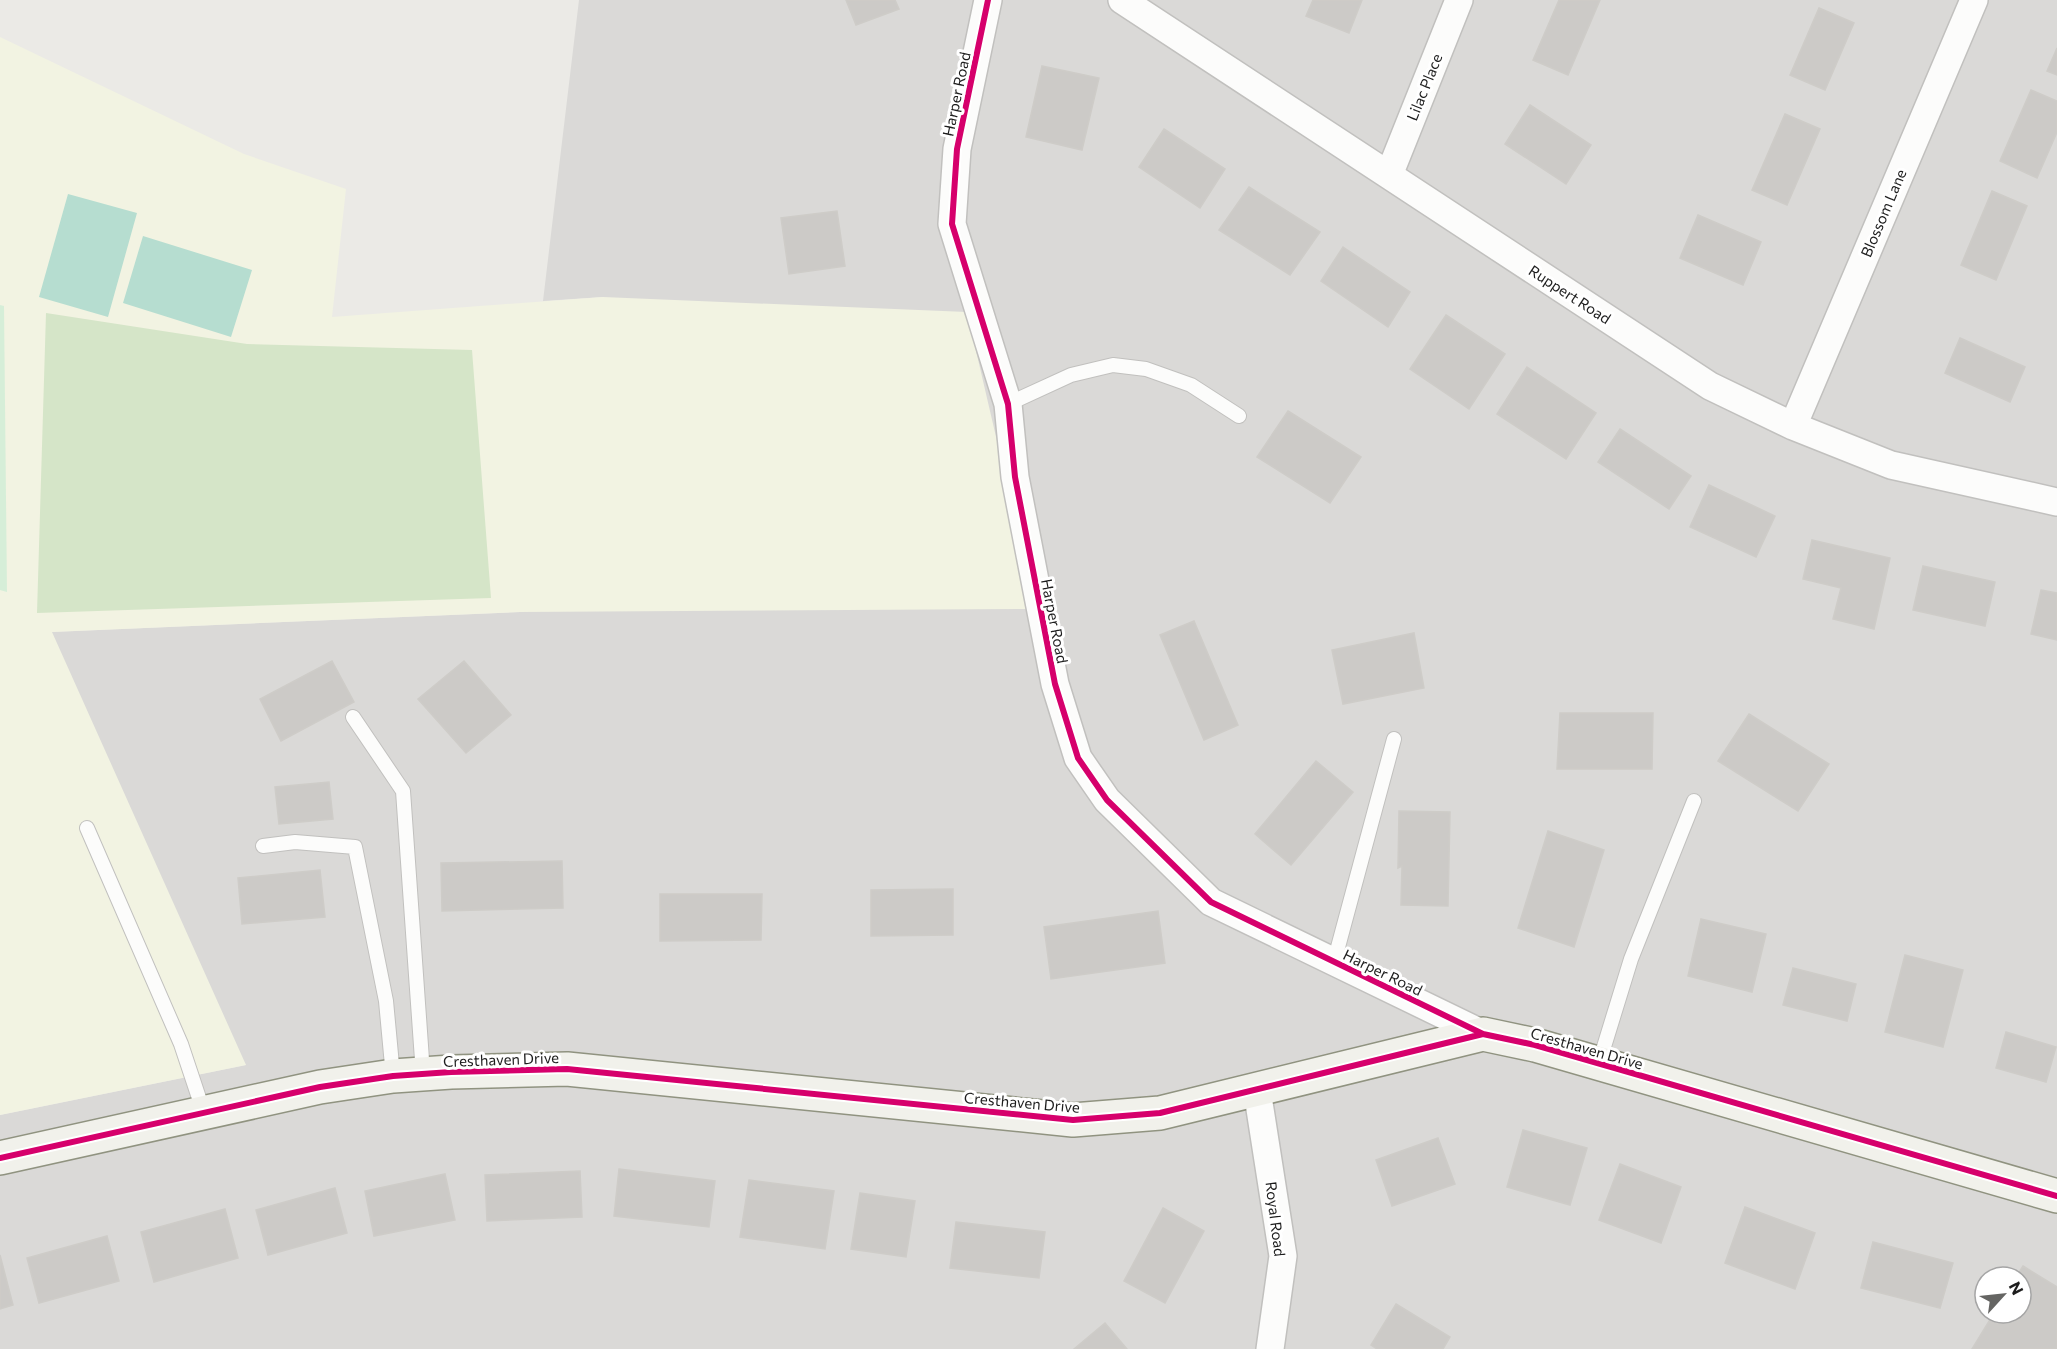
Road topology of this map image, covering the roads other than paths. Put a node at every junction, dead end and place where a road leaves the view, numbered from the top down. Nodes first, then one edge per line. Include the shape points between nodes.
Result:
1 (988, 0) edge
2 (1122, 0) edge
3 (1459, 0) edge
4 (1974, 0) edge
5 (1389, 175) junction
6 (1008, 404) junction
7 (1239, 416) dead end
8 (1793, 426) junction
9 (2057, 502) edge
10 (353, 717) dead end
11 (1394, 739) dead end
12 (1694, 801) dead end
13 (87, 828) dead end
14 (263, 846) dead end
15 (1334, 962) junction
16 (1482, 1034) junction
17 (1599, 1063) junction
18 (408, 1076) junction
19 (1257, 1090) junction
20 (204, 1113) junction
21 (0, 1158) edge
22 (2057, 1196) edge
23 (1270, 1349) edge

1 - 6 street, Harper Road via 957,149 952,224
2 - 5 street, Ruppert Road
3 - 5 street, Lilac Place
4 - 8 street, Blossom Lane
5 - 8 street, Ruppert Road via 1710,386
6 - 7 lane via 1071,375 1113,365 1146,369 1191,385
6 - 15 street, Harper Road via 1014,477 1055,684 1078,758 1107,800 1211,902
8 - 9 street, Ruppert Road via 1892,465
10 - 18 lane via 403,791
11 - 15 lane
12 - 17 lane via 1631,959
13 - 20 lane via 181,1044
14 - 18 lane via 295,842 355,847 386,1001
15 - 16 street, Harper Road
16 - 17 street, Cresthaven Drive
16 - 19 street, Cresthaven Drive
17 - 22 street, Cresthaven Drive
18 - 19 street, Cresthaven Drive via 567,1069 1073,1120 1160,1113
18 - 20 street, Cresthaven Drive via 320,1086
19 - 23 street, Royal Road via 1282,1256
20 - 21 street, Cresthaven Drive

